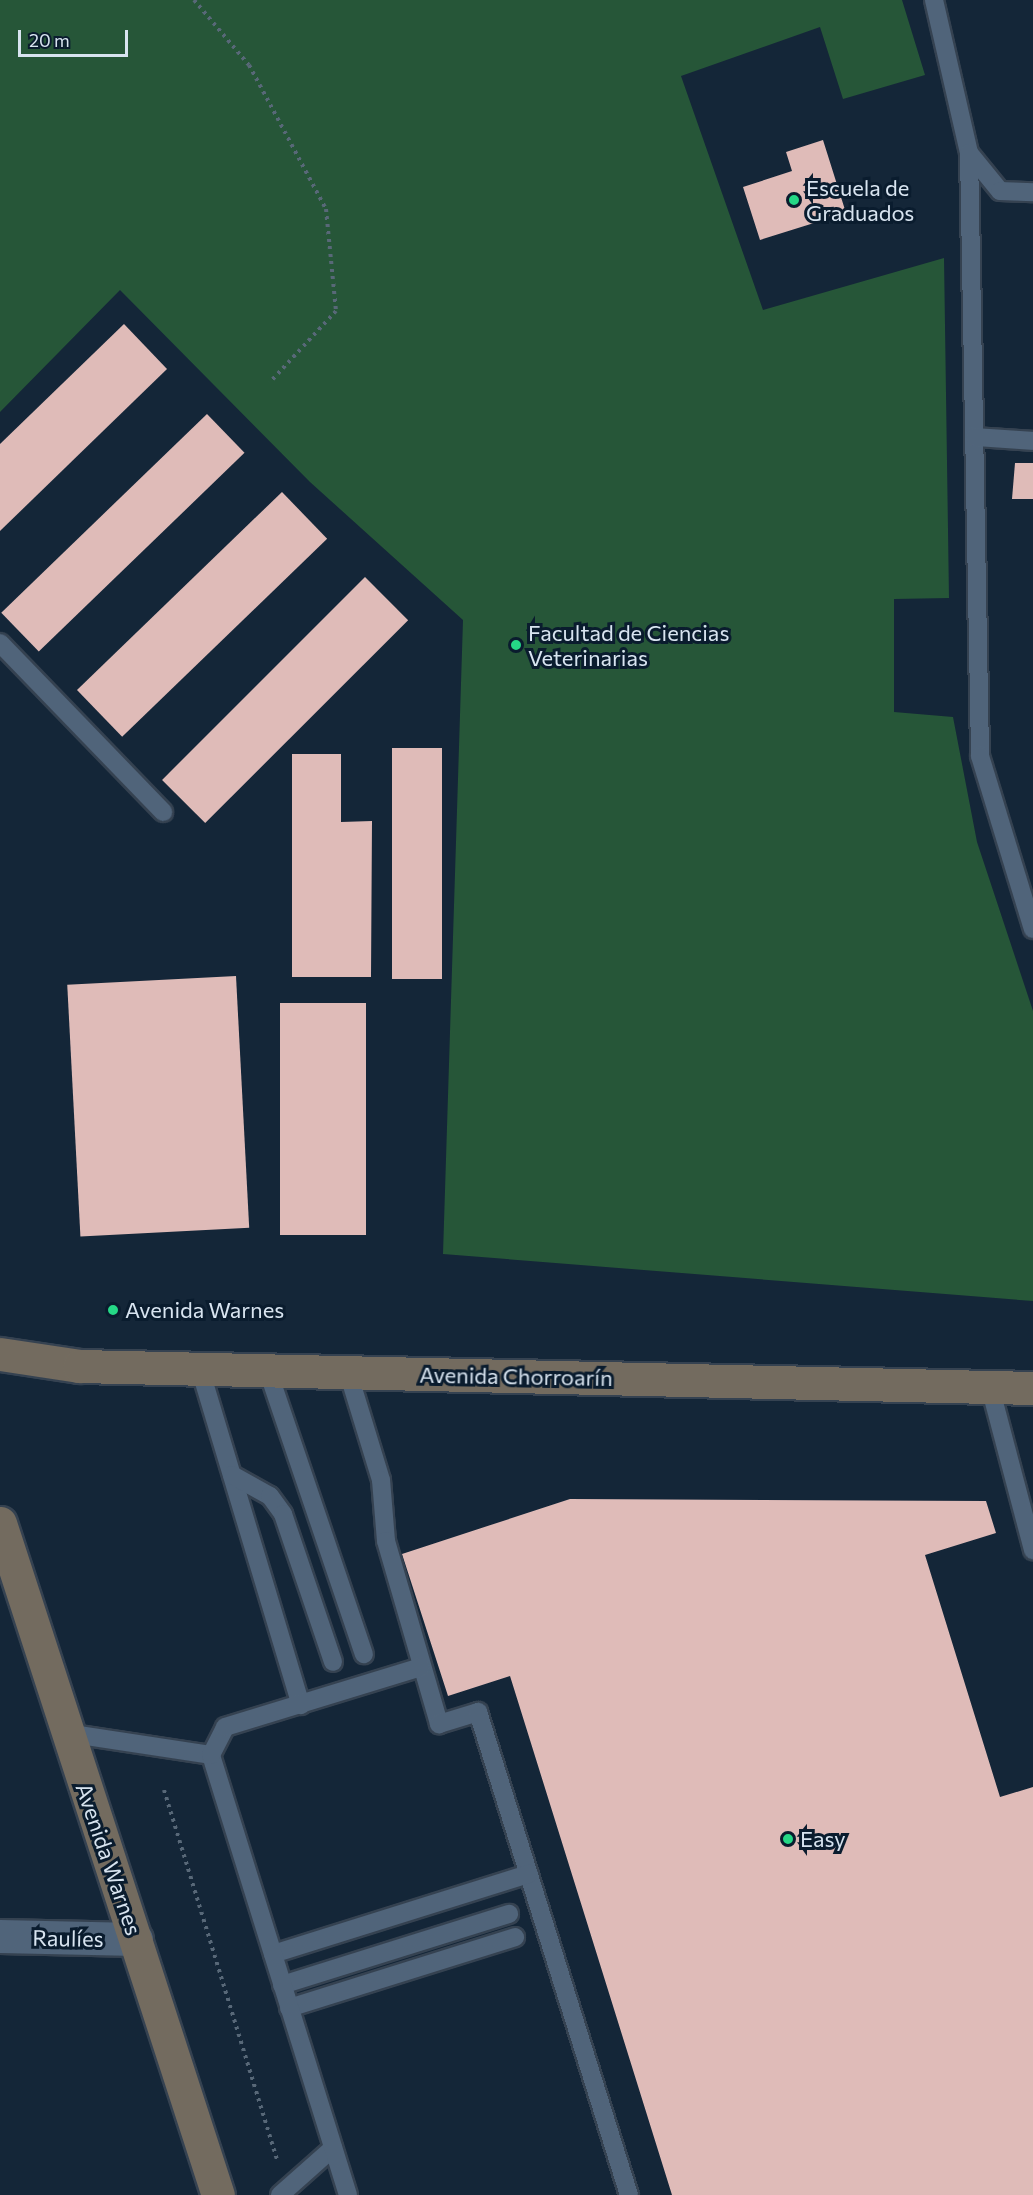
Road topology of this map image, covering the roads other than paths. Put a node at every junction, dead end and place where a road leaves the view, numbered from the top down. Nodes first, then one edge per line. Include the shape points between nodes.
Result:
1 (934, 0) edge
2 (969, 153) junction
3 (1033, 192) edge
4 (975, 436) junction
5 (1033, 441) edge
6 (0, 643) edge
7 (163, 813) dead end
8 (1033, 929) edge
9 (0, 1354) edge
10 (200, 1369) junction
11 (268, 1371) junction
12 (348, 1372) junction
13 (990, 1387) junction
14 (1033, 1388) edge
15 (232, 1475) junction
16 (0, 1523) edge
17 (1030, 1528) edge
18 (1033, 1550) edge
19 (364, 1654) dead end
20 (333, 1662) dead end
21 (421, 1667) junction
22 (301, 1705) junction
23 (66, 1733) junction
24 (210, 1755) junction
25 (529, 1874) junction
26 (509, 1914) dead end
27 (0, 1936) edge
28 (515, 1937) dead end
29 (136, 1939) junction
30 (273, 1954) junction
31 (282, 1985) junction
32 (289, 2007) junction
33 (333, 2148) junction
34 (283, 2192) edge
35 (218, 2195) edge
36 (348, 2195) edge
37 (629, 2195) edge

1 - 2 lane
2 - 3 lane via 1000,191
2 - 4 lane
4 - 5 lane
4 - 8 lane via 980,756
6 - 7 lane
9 - 10 main road, Avenida Chorroarín via 79,1366
10 - 11 main road, Avenida Chorroarín
10 - 15 lane
11 - 12 main road, Avenida Chorroarín
11 - 19 lane
12 - 13 main road, Avenida Chorroarín
12 - 21 lane via 381,1480 386,1541
13 - 14 main road, Avenida Chorroarín
13 - 17 lane
15 - 20 lane via 270,1496 283,1514
15 - 22 lane
16 - 23 main road, Avenida Warnes
17 - 18 lane
21 - 22 lane
21 - 25 lane via 439,1724 478,1712
22 - 24 lane via 225,1727
23 - 24 lane
23 - 29 main road, Avenida Warnes
24 - 30 lane
25 - 30 lane
25 - 37 lane
26 - 31 lane
27 - 29 street, Raulíes
28 - 32 lane
29 - 35 main road, Avenida Warnes
30 - 31 lane
31 - 32 lane
32 - 33 lane
33 - 34 lane
33 - 36 lane

